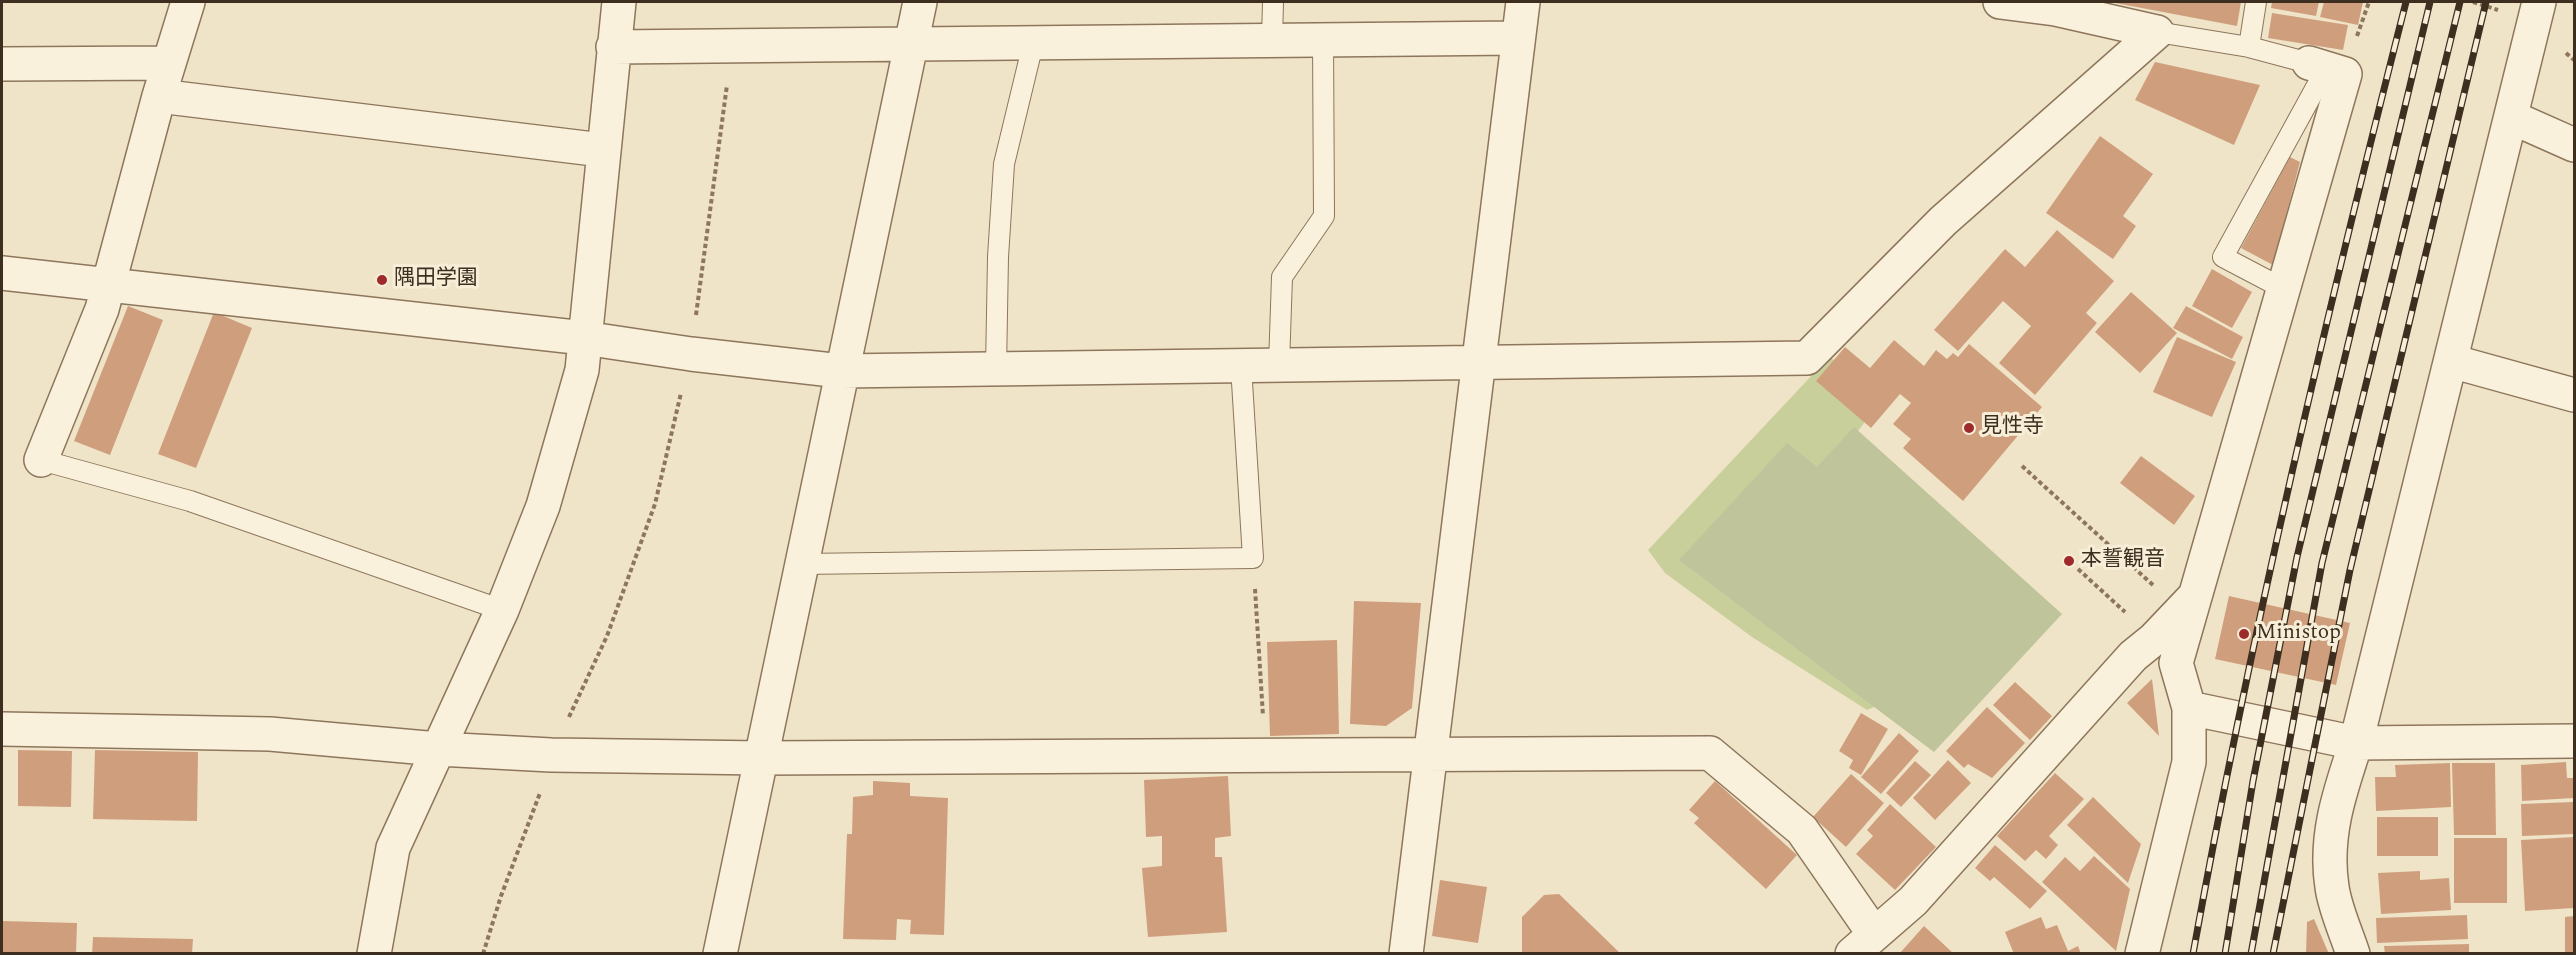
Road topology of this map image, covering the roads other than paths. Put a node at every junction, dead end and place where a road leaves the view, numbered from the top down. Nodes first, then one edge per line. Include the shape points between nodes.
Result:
1 (188, 2) edge
2 (619, 2) edge
3 (920, 2) edge
4 (1273, 2) edge
5 (1523, 2) edge
6 (2000, 2) edge
7 (2256, 2) edge
8 (2540, 2) edge
9 (2157, 32) junction
10 (1517, 38) junction
11 (1323, 39) junction
12 (1272, 40) junction
13 (1033, 44) junction
14 (910, 45) junction
15 (613, 47) junction
16 (2249, 47) junction
17 (168, 63) junction
18 (2, 64) edge
19 (2317, 66) junction
20 (159, 96) junction
21 (2511, 117) junction
22 (2574, 146) edge
23 (603, 150) junction
24 (2, 273) edge
25 (108, 286) junction
26 (2282, 288) junction
27 (584, 338) junction
28 (2451, 361) junction
29 (1479, 363) junction
30 (1279, 365) junction
31 (1241, 366) junction
32 (996, 369) junction
33 (841, 371) junction
34 (2574, 395) edge
35 (41, 460) joint
36 (802, 564) junction
37 (2188, 603) junction
38 (502, 610) junction
39 (2189, 708) junction
40 (2, 729) edge
41 (2574, 741) edge
42 (2356, 743) junction
43 (438, 749) junction
44 (1430, 755) junction
45 (762, 758) junction
46 (1863, 944) edge
47 (374, 954) edge
48 (720, 954) edge
49 (1406, 954) edge
50 (2142, 954) edge
51 (2353, 954) edge

1 - 17 street
2 - 15 street
3 - 14 street
4 - 12 lane
5 - 10 street
6 - 9 street via 2055,9
7 - 16 lane
8 - 21 street
9 - 16 lane
9 - 29 street via 1943,221 1807,358
10 - 11 street
10 - 29 street
11 - 12 street
11 - 30 lane via 1324,216 1281,277
12 - 13 street
13 - 14 street
13 - 32 lane via 1004,164
14 - 15 street
14 - 33 street
15 - 23 street
16 - 19 lane
17 - 18 street
17 - 20 street
19 - 26 street via 2345,74
19 - 26 lane via 2223,257
20 - 23 street
20 - 25 street
21 - 22 street
21 - 28 street
23 - 27 street
24 - 25 street
25 - 27 street
25 - 35 street
26 - 37 street
27 - 33 street
27 - 38 street via 582,370 543,506
28 - 34 street
28 - 42 street
29 - 30 street
29 - 44 street
30 - 31 street
31 - 32 street
31 - 36 lane via 1253,558
32 - 33 street
33 - 36 street
35 - 38 lane via 190,501
36 - 45 street
37 - 39 street via 2176,663
37 - 46 street via 2133,656 1913,901
38 - 43 street
39 - 42 street
39 - 50 street via 2189,762
40 - 43 street via 270,734
41 - 42 street
42 - 51 street via 2337,800 2328,848 2332,890
43 - 45 street
43 - 47 street via 393,848
44 - 45 street
44 - 46 street via 1710,753 1802,830
44 - 49 street
45 - 48 street

